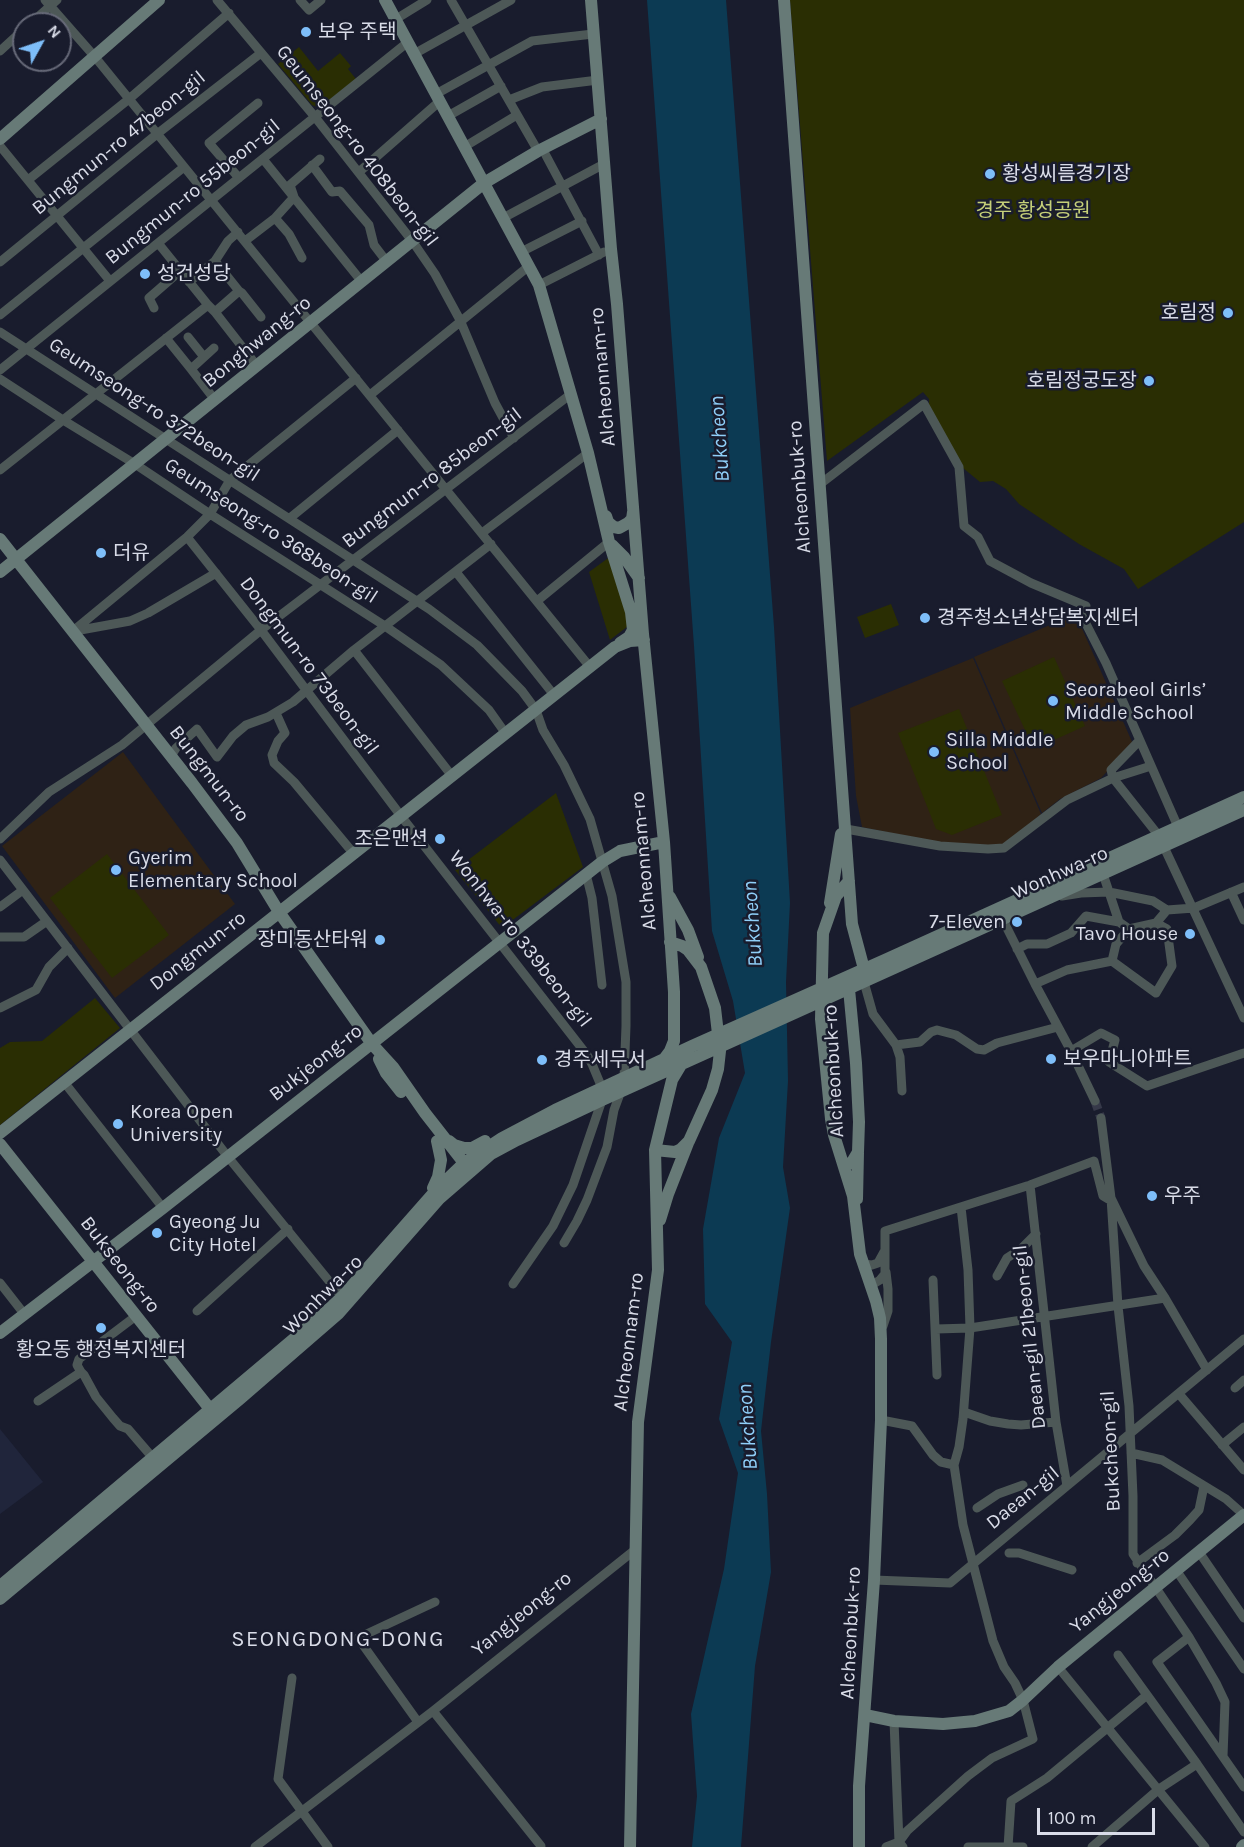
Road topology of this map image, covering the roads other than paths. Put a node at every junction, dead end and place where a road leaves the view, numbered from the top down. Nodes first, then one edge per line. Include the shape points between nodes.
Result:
1 (148, 0) edge
2 (159, 0) edge
3 (217, 0) edge
4 (300, 0) edge
5 (321, 0) edge
6 (385, 0) edge
7 (427, 0) edge
8 (451, 0) edge
9 (511, 0) edge
10 (591, 0) edge
11 (783, 0) edge
12 (51, 2) edge
13 (229, 14) junction
14 (396, 19) junction
15 (466, 26) junction
16 (594, 34) junction
17 (12, 40) edge
18 (408, 42) junction
19 (0, 51) edge
20 (261, 53) junction
21 (93, 54) junction
22 (414, 54) junction
23 (489, 65) junction
24 (598, 80) junction
25 (501, 86) junction
26 (438, 98) junction
27 (129, 99) junction
28 (509, 100) junction
29 (258, 103) dead end
30 (517, 115) junction
31 (448, 116) junction
32 (315, 117) junction
33 (601, 119) junction
34 (0, 129) edge
35 (157, 134) junction
36 (0, 139) edge
37 (0, 146) edge
38 (464, 147) junction
39 (540, 149) junction
40 (263, 159) junction
41 (604, 164) junction
42 (184, 167) junction
43 (358, 172) junction
44 (239, 178) junction
45 (28, 180) junction
46 (484, 183) junction
47 (563, 186) junction
48 (294, 197) junction
49 (211, 200) junction
50 (57, 216) junction
51 (275, 218) junction
52 (503, 218) junction
53 (582, 221) junction
54 (238, 232) junction
55 (245, 241) junction
56 (412, 242) junction
57 (158, 243) junction
58 (83, 248) junction
59 (611, 249) junction
60 (521, 252) junction
61 (599, 255) junction
62 (302, 258) dead end
63 (215, 261) junction
64 (0, 262) edge
65 (387, 262) junction
66 (529, 266) junction
67 (180, 271) junction
68 (110, 281) junction
69 (189, 282) junction
70 (362, 282) junction
71 (539, 285) junction
72 (239, 291) junction
73 (154, 308) dead end
74 (211, 308) junction
75 (0, 315) edge
76 (261, 317) dead end
77 (460, 320) junction
78 (311, 323) junction
79 (0, 332) edge
80 (188, 337) dead end
81 (166, 338) junction
82 (214, 348) dead end
83 (26, 349) junction
84 (204, 357) junction
85 (257, 366) junction
86 (191, 369) junction
87 (0, 370) edge
88 (356, 378) junction
89 (0, 379) edge
90 (96, 394) junction
91 (571, 394) junction
92 (369, 395) junction
93 (215, 400) junction
94 (63, 420) junction
95 (398, 430) junction
96 (514, 438) junction
97 (166, 439) junction
98 (588, 453) junction
99 (135, 464) junction
100 (0, 471) edge
101 (230, 480) junction
102 (819, 485) junction
103 (446, 489) junction
104 (599, 498) junction
105 (633, 508) junction
106 (210, 514) junction
107 (290, 518) junction
108 (482, 533) junction
109 (187, 537) junction
110 (0, 539) edge
111 (609, 542) junction
112 (491, 544) junction
113 (16, 558) junction
114 (353, 560) junction
115 (0, 572) edge
116 (456, 572) junction
117 (216, 573) junction
118 (639, 578) junction
119 (321, 585) junction
120 (537, 601) junction
121 (416, 602) junction
122 (385, 626) junction
123 (261, 630) junction
124 (73, 631) junction
125 (644, 640) junction
126 (615, 647) junction
127 (354, 650) junction
128 (590, 667) junction
129 (305, 690) junction
130 (554, 695) junction
131 (536, 710) junction
132 (276, 713) junction
133 (147, 726) junction
134 (506, 734) junction
135 (1139, 741) junction
136 (171, 756) junction
137 (1151, 766) junction
138 (452, 776) junction
139 (1113, 778) junction
140 (1244, 796) edge
141 (844, 806) junction
142 (1244, 810) edge
143 (401, 816) junction
144 (1178, 827) junction
145 (846, 829) junction
146 (0, 839) edge
147 (664, 842) junction
148 (1161, 842) junction
149 (354, 854) junction
150 (0, 860) edge
151 (602, 862) junction
152 (586, 874) junction
153 (1103, 874) junction
154 (849, 881) junction
155 (1244, 887) edge
156 (23, 890) junction
157 (667, 891) junction
158 (1109, 892) junction
159 (1231, 892) junction
160 (1050, 898) junction
161 (0, 908) edge
162 (1194, 908) junction
163 (830, 910) junction
164 (1167, 910) junction
165 (279, 912) junction
166 (1000, 914) junction
167 (852, 919) junction
168 (1244, 920) edge
169 (47, 921) junction
170 (1119, 922) junction
171 (1155, 923) junction
172 (1129, 929) junction
173 (0, 937) edge
174 (500, 942) junction
175 (670, 942) junction
176 (68, 948) junction
177 (1017, 949) junction
178 (1112, 962) junction
179 (701, 967) junction
180 (864, 975) junction
181 (1035, 984) junction
182 (602, 985) dead end
183 (849, 989) junction
184 (0, 1008) edge
185 (1244, 1018) edge
186 (1058, 1027) junction
187 (130, 1030) junction
188 (372, 1044) junction
189 (896, 1045) junction
190 (686, 1049) junction
191 (1071, 1051) junction
192 (1244, 1053) edge
193 (666, 1077) junction
194 (624, 1078) junction
195 (64, 1082) junction
196 (621, 1091) junction
197 (902, 1091) dead end
198 (602, 1094) junction
199 (1095, 1101) tunnel mouth
200 (1101, 1118) tunnel mouth
201 (0, 1133) edge
202 (503, 1137) junction
203 (441, 1139) junction
204 (689, 1141) junction
205 (837, 1142) junction
206 (0, 1144) edge
207 (858, 1146) junction
208 (655, 1150) junction
209 (228, 1157) junction
210 (845, 1166) junction
211 (464, 1170) junction
212 (1030, 1185) junction
213 (431, 1195) junction
214 (1112, 1198) junction
215 (961, 1207) junction
216 (163, 1208) junction
217 (855, 1215) junction
218 (658, 1227) junction
219 (288, 1229) junction
220 (1036, 1234) junction
221 (564, 1243) dead end
222 (885, 1250) junction
223 (93, 1263) junction
224 (863, 1264) junction
225 (885, 1268) junction
226 (997, 1276) dead end
227 (933, 1280) dead end
228 (0, 1283) edge
229 (513, 1284) dead end
230 (870, 1286) junction
231 (342, 1297) junction
232 (1165, 1299) junction
233 (1118, 1306) junction
234 (197, 1311) dead end
235 (25, 1315) junction
236 (136, 1316) junction
237 (1046, 1318) junction
238 (970, 1328) junction
239 (936, 1329) junction
240 (881, 1331) junction
241 (0, 1333) edge
242 (1244, 1339) edge
243 (1207, 1370) junction
244 (81, 1372) junction
245 (937, 1375) dead end
246 (1244, 1380) edge
247 (1235, 1388) dead end
248 (1179, 1394) junction
249 (38, 1401) dead end
250 (210, 1409) junction
251 (964, 1412) junction
252 (881, 1420) junction
253 (1056, 1422) junction
254 (1244, 1427) edge
255 (1130, 1432) junction
256 (1222, 1445) junction
257 (1131, 1453) junction
258 (153, 1458) junction
259 (954, 1465) junction
260 (1244, 1470) edge
261 (1023, 1485) dead end
262 (1067, 1486) junction
263 (1204, 1486) junction
264 (977, 1508) dead end
265 (1244, 1515) edge
266 (636, 1549) junction
267 (1198, 1552) junction
268 (1009, 1553) dead end
269 (974, 1562) junction
270 (1137, 1563) junction
271 (1176, 1569) junction
272 (1072, 1570) dead end
273 (874, 1580) junction
274 (0, 1586) edge
275 (1154, 1588) junction
276 (0, 1599) edge
277 (435, 1602) dead end
278 (1244, 1618) edge
279 (1189, 1637) junction
280 (1119, 1655) dead end
281 (1058, 1667) junction
282 (1244, 1669) edge
283 (292, 1678) dead end
284 (1147, 1695) junction
285 (1023, 1700) junction
286 (433, 1711) junction
287 (865, 1714) junction
288 (894, 1721) junction
289 (418, 1722) junction
290 (1109, 1728) junction
291 (1223, 1756) junction
292 (1197, 1764) junction
293 (1244, 1787) edge
294 (1159, 1789) junction
295 (301, 1811) junction
296 (1244, 1832) edge
297 (901, 1844) edge
298 (541, 1846) edge
299 (255, 1847) edge
300 (328, 1847) edge
301 (630, 1847) edge
302 (859, 1847) edge
303 (886, 1847) edge
304 (968, 1847) edge
305 (1008, 1847) edge
306 (1023, 1847) edge
307 (1092, 1847) edge
308 (1205, 1847) edge

1 - 21 street
2 - 21 street
3 - 13 street, Geumseong-ro 408beon-gil
4 - 5 street via 309,10
6 - 14 street
7 - 14 street
8 - 15 street
9 - 15 street
10 - 16 street, Alcheonnam-ro
11 - 102 street, Alcheonbuk-ro
12 - 21 street
13 - 20 street, Geumseong-ro 408beon-gil
13 - 27 street
14 - 18 street
15 - 22 street
15 - 23 street
16 - 23 street via 532,41
16 - 24 street, Alcheonnam-ro
17 - 19 street
18 - 22 street
18 - 32 street, Bungmun-ro 55beon-gil
20 - 32 street, Geumseong-ro 408beon-gil
20 - 35 street, Bungmun-ro 47beon-gil
21 - 27 street
21 - 34 street
21 - 36 street
22 - 26 street
23 - 25 street
23 - 26 street
24 - 28 street via 542,87
24 - 33 street, Alcheonnam-ro
25 - 28 street
25 - 31 street
26 - 31 street
26 - 43 street
27 - 35 street
27 - 45 street
28 - 30 street
29 - 44 street via 209,143
30 - 38 street
30 - 39 street
31 - 38 street
32 - 40 street, Bungmun-ro 55beon-gil
32 - 43 street, Geumseong-ro 408beon-gil
33 - 39 street, Bonghwang-ro
33 - 41 street, Alcheonnam-ro
35 - 42 street
35 - 50 street, Bungmun-ro 47beon-gil
37 - 45 street
38 - 46 street
39 - 46 street, Bonghwang-ro
39 - 47 street
40 - 44 street, Bungmun-ro 55beon-gil
40 - 48 street
41 - 47 street
41 - 59 street, Alcheonnam-ro
42 - 49 street
42 - 58 street
43 - 56 street, Geumseong-ro 408beon-gil
44 - 49 street, Bungmun-ro 55beon-gil
45 - 50 street
46 - 52 street
46 - 56 street, Bonghwang-ro
47 - 52 street
47 - 53 street
48 - 51 street
48 - 65 street via 290,185 316,162 332,192 340,191 369,225 374,245
48 - 70 street
49 - 54 street
49 - 57 street, Bungmun-ro 55beon-gil
50 - 58 street
50 - 64 street, Bungmun-ro 47beon-gil
51 - 55 street
51 - 62 street
52 - 60 street
53 - 60 street
53 - 61 street
54 - 55 street
54 - 63 street
55 - 78 street
56 - 65 street, Bonghwang-ro
56 - 77 street, Geumseong-ro 408beon-gil
57 - 67 street
57 - 68 street, Bungmun-ro 55beon-gil
58 - 68 street
58 - 75 street
59 - 61 street
59 - 105 street, Alcheonnam-ro
60 - 66 street
61 - 71 street
63 - 69 street
63 - 72 street
65 - 70 street, Bonghwang-ro
66 - 71 street
66 - 77 street
67 - 69 street
67 - 73 street via 149,298
68 - 83 street, Bungmun-ro 55beon-gil
69 - 74 street
70 - 78 street, Bonghwang-ro
71 - 91 street
72 - 74 street
72 - 76 street
74 - 81 street
74 - 85 street
77 - 92 street
77 - 96 street, Geumseong-ro 408beon-gil
78 - 85 street, Bonghwang-ro
78 - 88 street
79 - 83 street, Geumseong-ro 372beon-gil
80 - 84 street
81 - 86 street
81 - 90 street
82 - 84 street
83 - 87 street, Bungmun-ro 55beon-gil
83 - 90 street, Geumseong-ro 372beon-gil
84 - 86 street
85 - 93 street, Bonghwang-ro
86 - 93 street
88 - 92 street
88 - 101 street
89 - 94 street, Geumseong-ro 368beon-gil
90 - 94 street
90 - 97 street, Geumseong-ro 372beon-gil
91 - 96 street, Bungmun-ro 85beon-gil
91 - 98 street
92 - 95 street
93 - 97 street, Bonghwang-ro
94 - 99 street, Geumseong-ro 368beon-gil
94 - 100 street
95 - 103 street
95 - 107 street
96 - 103 street, Bungmun-ro 85beon-gil
97 - 99 street, Bonghwang-ro
97 - 101 street, Geumseong-ro 372beon-gil
98 - 104 street
98 - 108 street
99 - 106 street, Geumseong-ro 368beon-gil
99 - 113 street, Bonghwang-ro
101 - 106 street
101 - 107 street, Geumseong-ro 372beon-gil
102 - 135 street via 924,404 959,468 964,526 978,537 990,561 1086,606 1080,612
102 - 141 street, Alcheonbuk-ro
103 - 108 street
103 - 114 street, Bungmun-ro 85beon-gil
104 - 105 street via 608,522 614,527 632,519
104 - 111 street
105 - 118 street, Alcheonnam-ro
106 - 109 street
106 - 119 street, Geumseong-ro 368beon-gil
107 - 114 street, Geumseong-ro 372beon-gil
108 - 112 street
109 - 117 street, Dongmun-ro 73beon-gil
109 - 124 street
110 - 113 street, Bungmun-ro
111 - 118 street
111 - 120 street
111 - 126 street via 633,630
112 - 116 street
112 - 120 street
113 - 115 street, Bonghwang-ro
113 - 124 street, Bungmun-ro
114 - 119 street, Bungmun-ro 85beon-gil
114 - 121 street, Geumseong-ro 372beon-gil
116 - 121 street
116 - 130 street
117 - 123 street, Dongmun-ro 73beon-gil
117 - 124 street via 130,621
118 - 125 street, Alcheonnam-ro
119 - 122 street, Geumseong-ro 368beon-gil
119 - 123 street, Bungmun-ro 85beon-gil
120 - 128 street
121 - 122 street
121 - 131 street, Geumseong-ro 372beon-gil via 477,645
122 - 127 street
122 - 134 street, Geumseong-ro 368beon-gil via 460,681
123 - 129 street, Dongmun-ro 73beon-gil
123 - 133 street, Bungmun-ro 85beon-gil
124 - 133 street, Bungmun-ro
125 - 126 street
125 - 147 street, Alcheonnam-ro
126 - 128 street, Dongmun-ro
127 - 129 street
127 - 138 street
128 - 130 street, Dongmun-ro
129 - 132 street
129 - 143 street, Dongmun-ro 73beon-gil
130 - 131 street, Dongmun-ro
131 - 134 street, Dongmun-ro
131 - 151 street, Geumseong-ro 372beon-gil via 590,819
132 - 136 street via 246,725 217,757 197,729
132 - 149 street via 285,733 272,755 274,763
133 - 136 street, Bungmun-ro
133 - 146 street, Bungmun-ro 85beon-gil via 50,792
134 - 138 street, Dongmun-ro
135 - 137 street
135 - 139 street via 1111,770
136 - 165 street, Bungmun-ro via 237,843
137 - 139 street
137 - 144 street
138 - 143 street, Dongmun-ro
139 - 145 street via 1067,800 1004,848 940,846
139 - 148 street
140 - 144 street, Wonhwa-ro
141 - 145 street, Alcheonbuk-ro
141 - 163 street
142 - 148 street, Wonhwa-ro
143 - 149 street, Dongmun-ro
143 - 174 street, Wonhwa-ro 339beon-gil
144 - 148 street, Wonhwa-ro
145 - 154 street, Alcheonbuk-ro
147 - 151 street, Bukjeong-ro via 620,851
147 - 157 street, Alcheonnam-ro
148 - 153 street, Wonhwa-ro
148 - 162 street
148 - 166 street, Wonhwa-ro
149 - 165 street, Dongmun-ro
150 - 156 street
151 - 152 street, Bukjeong-ro
151 - 194 street, Geumseong-ro 372beon-gil via 612,896 626,982
152 - 174 street, Bukjeong-ro
152 - 182 street
153 - 158 street
153 - 160 street, Wonhwa-ro
154 - 163 street
154 - 167 street, Alcheonbuk-ro
155 - 159 street
156 - 161 street
156 - 169 street
157 - 175 street, Alcheonnam-ro
157 - 179 street via 692,939
158 - 160 street
158 - 164 street via 1153,901
158 - 170 street
159 - 162 street
159 - 168 street
160 - 166 street, Wonhwa-ro
162 - 164 street
162 - 185 street
163 - 167 street via 845,909
163 - 205 street via 823,933 821,1019
164 - 171 street
165 - 187 street, Dongmun-ro
165 - 188 street, Bungmun-ro
166 - 177 street
166 - 180 street, Wonhwa-ro
167 - 180 street, Alcheonbuk-ro
169 - 173 street via 24,937
169 - 176 street
170 - 172 street
170 - 177 street via 1086,916 1071,933 1047,944 1027,944
171 - 172 street
171 - 178 street via 1167,929 1172,966 1156,993
172 - 178 street via 1116,944
174 - 188 street, Bukjeong-ro
174 - 198 street, Wonhwa-ro 339beon-gil via 587,1056
175 - 179 street, Alcheonnam-ro via 682,945
175 - 190 street
176 - 184 street via 49,967 36,990
176 - 187 street
177 - 181 street
178 - 181 street via 1067,970
179 - 204 street, Alcheonnam-ro via 715,1008 720,1051 712,1090
180 - 183 street
180 - 189 street via 873,1014
180 - 190 street
181 - 186 street
183 - 190 street
183 - 207 street, Alcheonbuk-ro
186 - 189 street via 984,1050 937,1030 920,1042
186 - 191 street
187 - 195 street, Dongmun-ro
187 - 209 street
188 - 203 street, Bungmun-ro via 393,1067
188 - 209 street, Bukjeong-ro
189 - 197 street
190 - 193 street, Alcheonnam-ro via 682,1064
190 - 194 street, Wonhwa-ro via 670,1052 663,1060
191 - 192 street via 1101,1033 1115,1040 1109,1062 1147,1086
191 - 199 street
193 - 196 street, Wonhwa-ro
193 - 208 street, Alcheonnam-ro
194 - 198 street, Wonhwa-ro
195 - 201 street, Dongmun-ro
195 - 216 street
196 - 198 street, Wonhwa-ro
196 - 221 street via 607,1147 578,1221
198 - 202 street, Wonhwa-ro
198 - 211 street, Wonhwa-ro
198 - 229 street via 573,1185 553,1226
200 - 214 street, Bukcheon-gil
202 - 203 street via 472,1148
202 - 211 street, Wonhwa-ro
203 - 211 street, Bungmun-ro
203 - 213 street via 438,1177
204 - 208 street via 675,1152
204 - 218 street, Alcheonnam-ro
205 - 207 street
205 - 210 street
206 - 223 street, Bukseong-ro
207 - 210 street, Alcheonbuk-ro via 852,1162
207 - 217 street
208 - 218 street, Alcheonnam-ro
209 - 216 street, Bukjeong-ro
209 - 219 street
210 - 217 street, Alcheonbuk-ro
211 - 213 street, Wonhwa-ro
211 - 276 street, Wonhwa-ro via 338,1314
212 - 214 street via 1094,1161 1103,1196
212 - 215 street
212 - 220 street, Daean-gil 21beon-gil
213 - 231 street, Wonhwa-ro
214 - 232 street via 1144,1266
214 - 233 street, Bukcheon-gil
215 - 222 street via 885,1231
215 - 238 street
216 - 223 street, Bukjeong-ro
217 - 224 street, Alcheonbuk-ro
218 - 266 street, Alcheonnam-ro via 656,1296 638,1422
219 - 231 street
219 - 234 street
220 - 226 street via 1007,1258
220 - 237 street, Daean-gil 21beon-gil
222 - 224 street via 878,1263
222 - 225 street
223 - 235 street, Bukjeong-ro
223 - 236 street, Bukseong-ro
224 - 230 street, Alcheonbuk-ro
225 - 230 street via 880,1280
225 - 240 street via 888,1311
227 - 239 street
228 - 235 street
230 - 240 street, Alcheonbuk-ro
231 - 250 street, Wonhwa-ro
232 - 233 street
232 - 243 street
233 - 237 street
233 - 255 street, Bukcheon-gil
235 - 241 street, Bukjeong-ro
236 - 244 street via 79,1359
236 - 250 street, Bukseong-ro
237 - 238 street
237 - 253 street, Daean-gil 21beon-gil
238 - 239 street
238 - 251 street
239 - 245 street
240 - 252 street, Alcheonbuk-ro
242 - 243 street, Daean-gil
243 - 248 street, Daean-gil
244 - 249 street
244 - 258 street via 113,1418
246 - 247 street
248 - 255 street, Daean-gil
248 - 256 street
250 - 258 street, Wonhwa-ro
251 - 253 street via 1014,1425
251 - 259 street
252 - 259 street via 912,1426 933,1455
252 - 273 street, Alcheonbuk-ro
253 - 262 street, Daean-gil 21beon-gil
254 - 256 street
255 - 257 street, Bukcheon-gil
255 - 262 street, Daean-gil
256 - 260 street
257 - 263 street via 1162,1460
257 - 270 street, Bukcheon-gil via 1132,1554
258 - 274 street, Wonhwa-ro
259 - 269 street via 963,1525
261 - 264 street via 998,1494
262 - 269 street, Daean-gil
263 - 265 street
263 - 270 street via 1194,1515 1175,1535
265 - 267 street, Yangjeong-ro
266 - 286 street, Yangjeong-ro
266 - 301 street, Alcheonnam-ro
267 - 271 street, Yangjeong-ro
267 - 278 street
268 - 272 street
269 - 273 street, Daean-gil via 950,1583
269 - 285 street via 993,1641
270 - 275 street, Bukcheon-gil
271 - 275 street, Yangjeong-ro
271 - 282 street
273 - 287 street, Alcheonbuk-ro
275 - 279 street, Bukcheon-gil
275 - 281 street, Yangjeong-ro
277 - 289 street via 358,1638
279 - 291 street, Bukcheon-gil via 1225,1702
279 - 291 street via 1157,1662
280 - 284 street
281 - 285 street, Yangjeong-ro
281 - 290 street
283 - 295 street via 278,1779
284 - 290 street
284 - 292 street
285 - 288 street, Yangjeong-ro via 1009,1711 975,1722
285 - 297 street via 1033,1739 992,1758 968,1776 906,1831
286 - 289 street, Yangjeong-ro
286 - 298 street
287 - 288 street, Yangjeong-ro
287 - 302 street, Alcheonbuk-ro
288 - 297 street
289 - 295 street, Yangjeong-ro
290 - 294 street
290 - 305 street via 1047,1778 1011,1801
291 - 293 street
292 - 294 street
292 - 296 street
294 - 307 street
294 - 308 street
295 - 299 street, Yangjeong-ro
295 - 300 street
297 - 303 street
304 - 305 street
305 - 306 street

